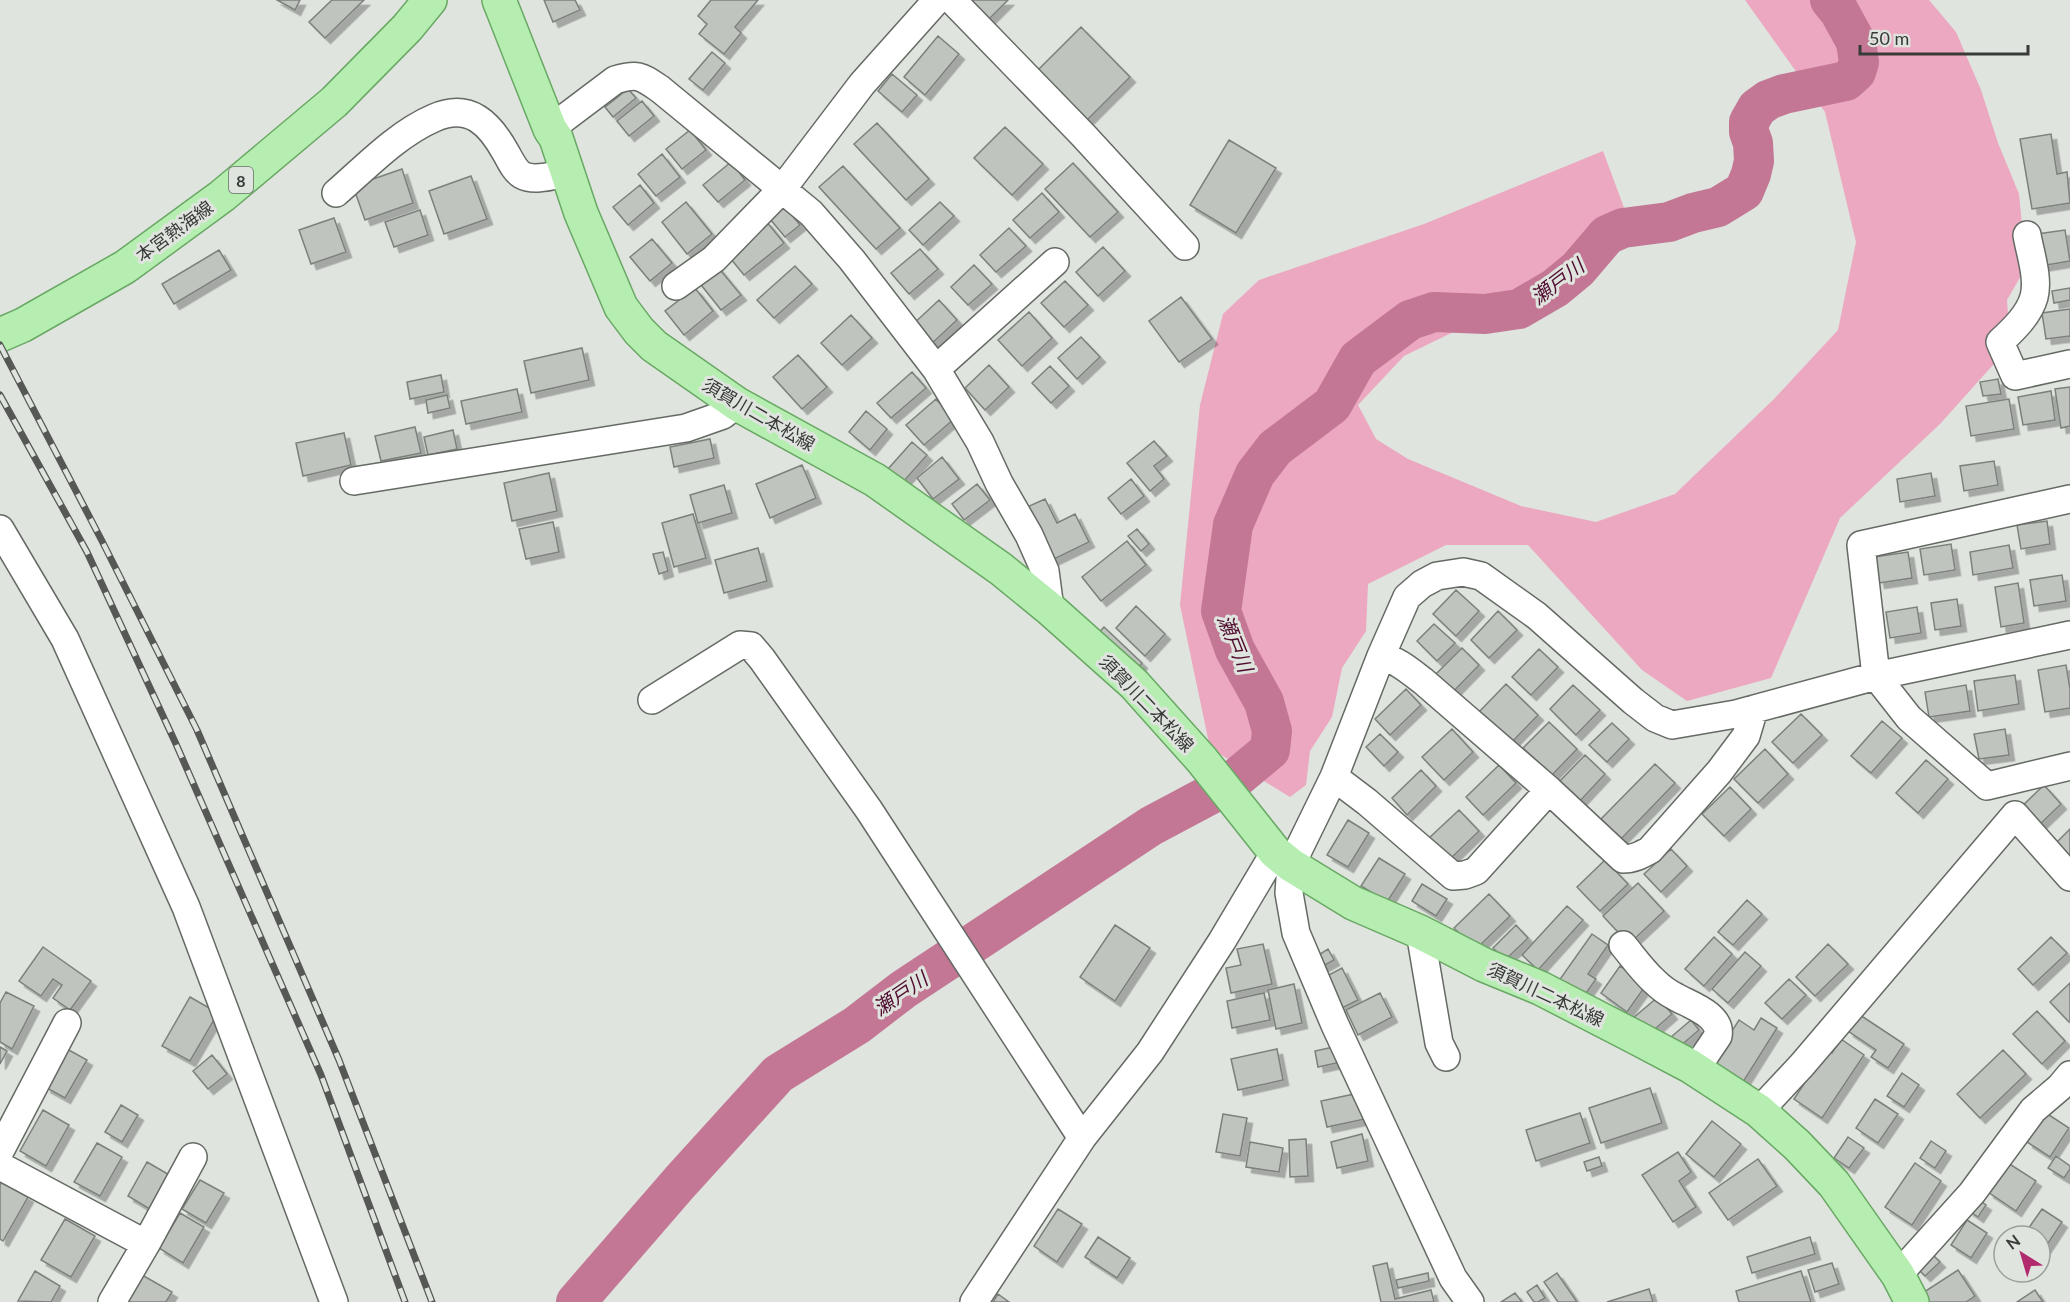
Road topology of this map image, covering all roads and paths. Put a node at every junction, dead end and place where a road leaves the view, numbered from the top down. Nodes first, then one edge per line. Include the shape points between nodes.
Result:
1 (430, 0) edge
2 (499, 0) edge
3 (937, 0) edge
4 (952, 0) edge
5 (550, 129) junction
6 (567, 173) junction
7 (783, 188) junction
8 (336, 193) dead end
9 (2027, 235) dead end
10 (1185, 246) dead end
11 (1055, 262) dead end
12 (676, 286) dead end
13 (11, 330) edge
14 (2070, 364) edge
15 (936, 369) junction
16 (737, 404) junction
17 (354, 481) dead end
18 (2070, 499) edge
19 (0, 530) edge
20 (1050, 609) junction
21 (2070, 635) edge
22 (1381, 656) junction
23 (1876, 676) junction
24 (652, 700) dead end
25 (1754, 709) junction
26 (2070, 766) edge
27 (1334, 777) junction
28 (1987, 786) junction
29 (1549, 790) junction
30 (2015, 815) junction
31 (1275, 850) junction
32 (2070, 877) edge
33 (1420, 933) junction
34 (1623, 945) dead end
35 (67, 1023) dead end
36 (1446, 1057) dead end
37 (1695, 1070) junction
38 (2070, 1075) edge
39 (1759, 1111) junction
40 (1082, 1138) junction
41 (0, 1151) edge
42 (193, 1157) dead end
43 (0, 1166) edge
44 (146, 1244) junction
45 (1905, 1288) edge
46 (112, 1302) edge
47 (334, 1302) edge
48 (974, 1302) edge
49 (1470, 1302) edge

1 - 13 main road, 本宮熱海線 / 8 via 334,102 222,196 125,267
2 - 5 main road, 須賀川二本松線
3 - 7 street via 862,84
4 - 10 street
5 - 6 main road, 須賀川二本松線
5 - 7 street via 615,80 643,76
6 - 8 street via 525,177 481,120 471,114 455,113 435,117 407,133
6 - 16 main road, 須賀川二本松線 via 621,307 654,346
7 - 12 street via 714,259
7 - 15 street via 852,260
9 - 14 street via 2034,297 2015,328 2000,342 2015,376
11 - 15 street
15 - 20 street via 1029,535 1045,571
16 - 17 street via 723,415 686,428
16 - 20 main road, 須賀川二本松線 via 874,480 1001,569
18 - 23 street via 1861,545
19 - 47 street via 65,639 186,907
20 - 31 main road, 須賀川二本松線 via 1134,684
21 - 23 street
22 - 25 street via 1403,603 1414,590 1437,576 1472,573 1537,616 1655,718 1672,725
22 - 27 street
22 - 29 street via 1422,681
23 - 25 street
23 - 28 street via 1909,718
24 - 40 street via 740,645 751,646 869,810
25 - 29 street via 1746,736 1719,772 1650,850 1638,857 1623,859
26 - 28 street
27 - 29 street via 1453,876 1476,871
27 - 31 street
28 - 30 street
30 - 32 street
30 - 39 street
31 - 33 main road, 須賀川二本松線 via 1353,903
31 - 40 street via 1150,1052
31 - 49 street via 1289,893 1296,933 1335,1025 1453,1278
33 - 36 street via 1439,1043
33 - 37 main road, 須賀川二本松線 via 1540,988
34 - 37 street via 1654,981 1705,1012 1717,1024 1718,1036
35 - 41 street
37 - 39 main road, 須賀川二本松線
38 - 45 street via 2032,1110
39 - 45 main road, 須賀川二本松線 via 1834,1184
40 - 48 street
42 - 44 street
43 - 44 street
44 - 46 street

